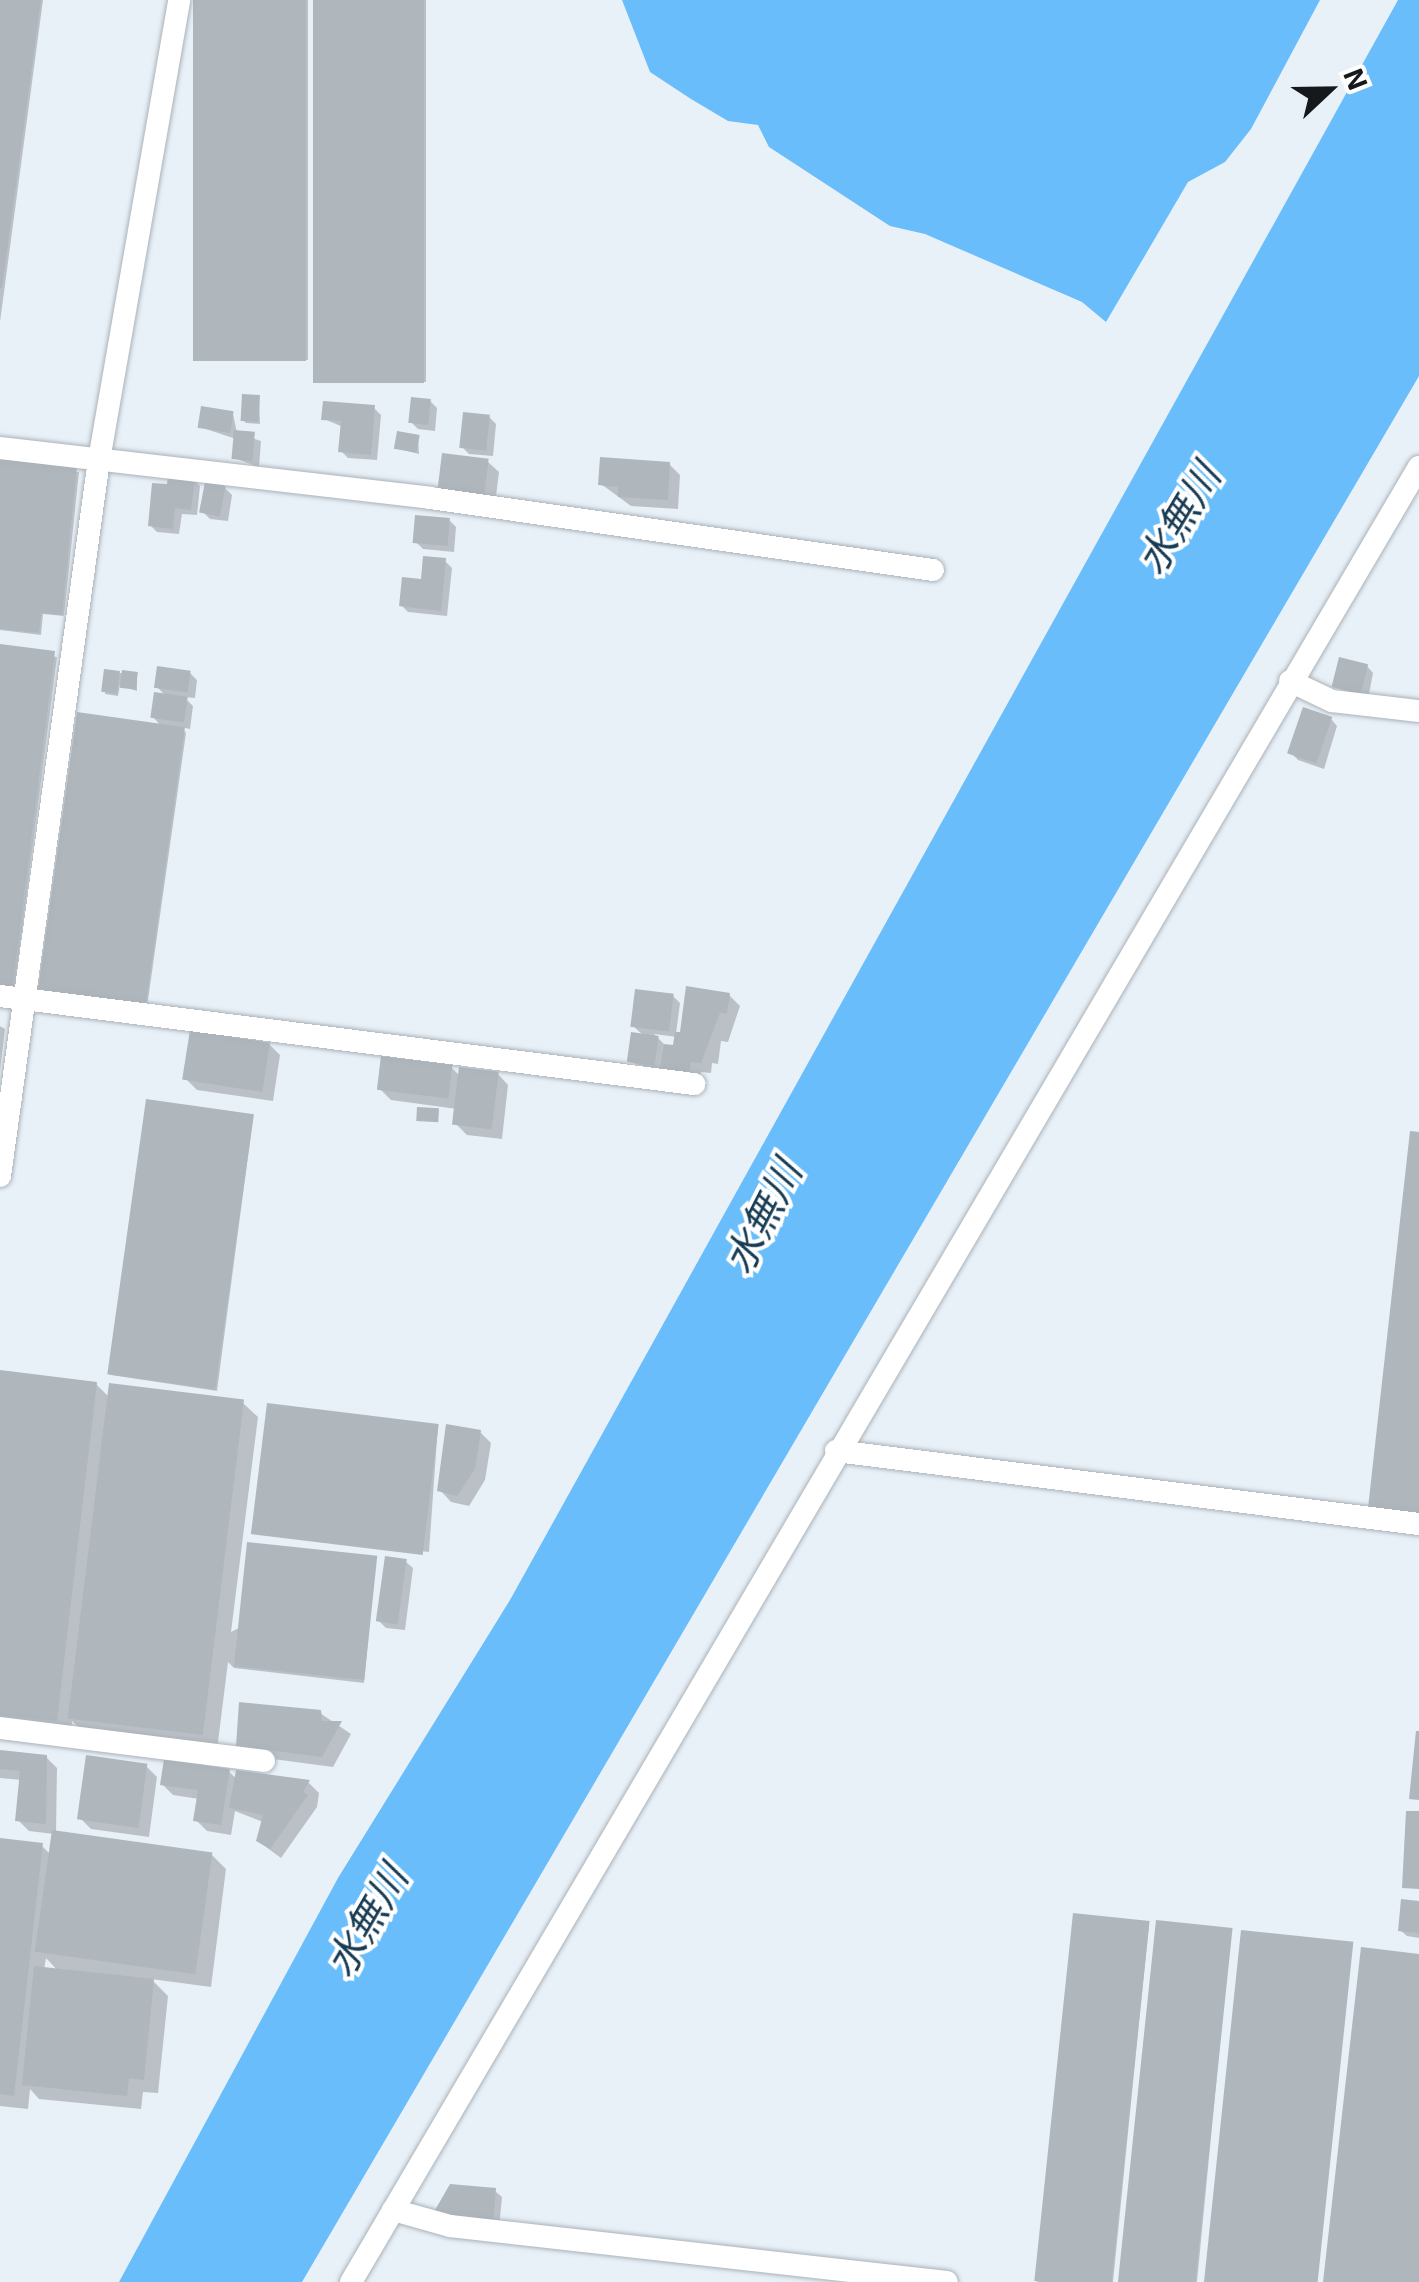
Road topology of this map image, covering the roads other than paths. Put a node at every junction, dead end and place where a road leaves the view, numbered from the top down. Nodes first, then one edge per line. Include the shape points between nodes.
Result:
1 (179, 0) edge
2 (0, 448) edge
3 (100, 460) junction
4 (1419, 467) edge
5 (932, 570) dead end
6 (1290, 681) junction
7 (1419, 711) edge
8 (11, 998) edge
9 (694, 1084) dead end
10 (0, 1176) edge
11 (836, 1451) junction
12 (1419, 1524) edge
13 (0, 1728) edge
14 (264, 1761) dead end
15 (393, 2210) junction
16 (350, 2282) edge
17 (947, 2282) edge

1 - 3 street
2 - 3 street
3 - 5 street via 430,498
3 - 8 street
4 - 6 street
6 - 7 street via 1332,701
6 - 11 street
8 - 9 street
8 - 10 street
11 - 12 street
11 - 15 street
13 - 14 street
15 - 16 street
15 - 17 street via 450,2226

